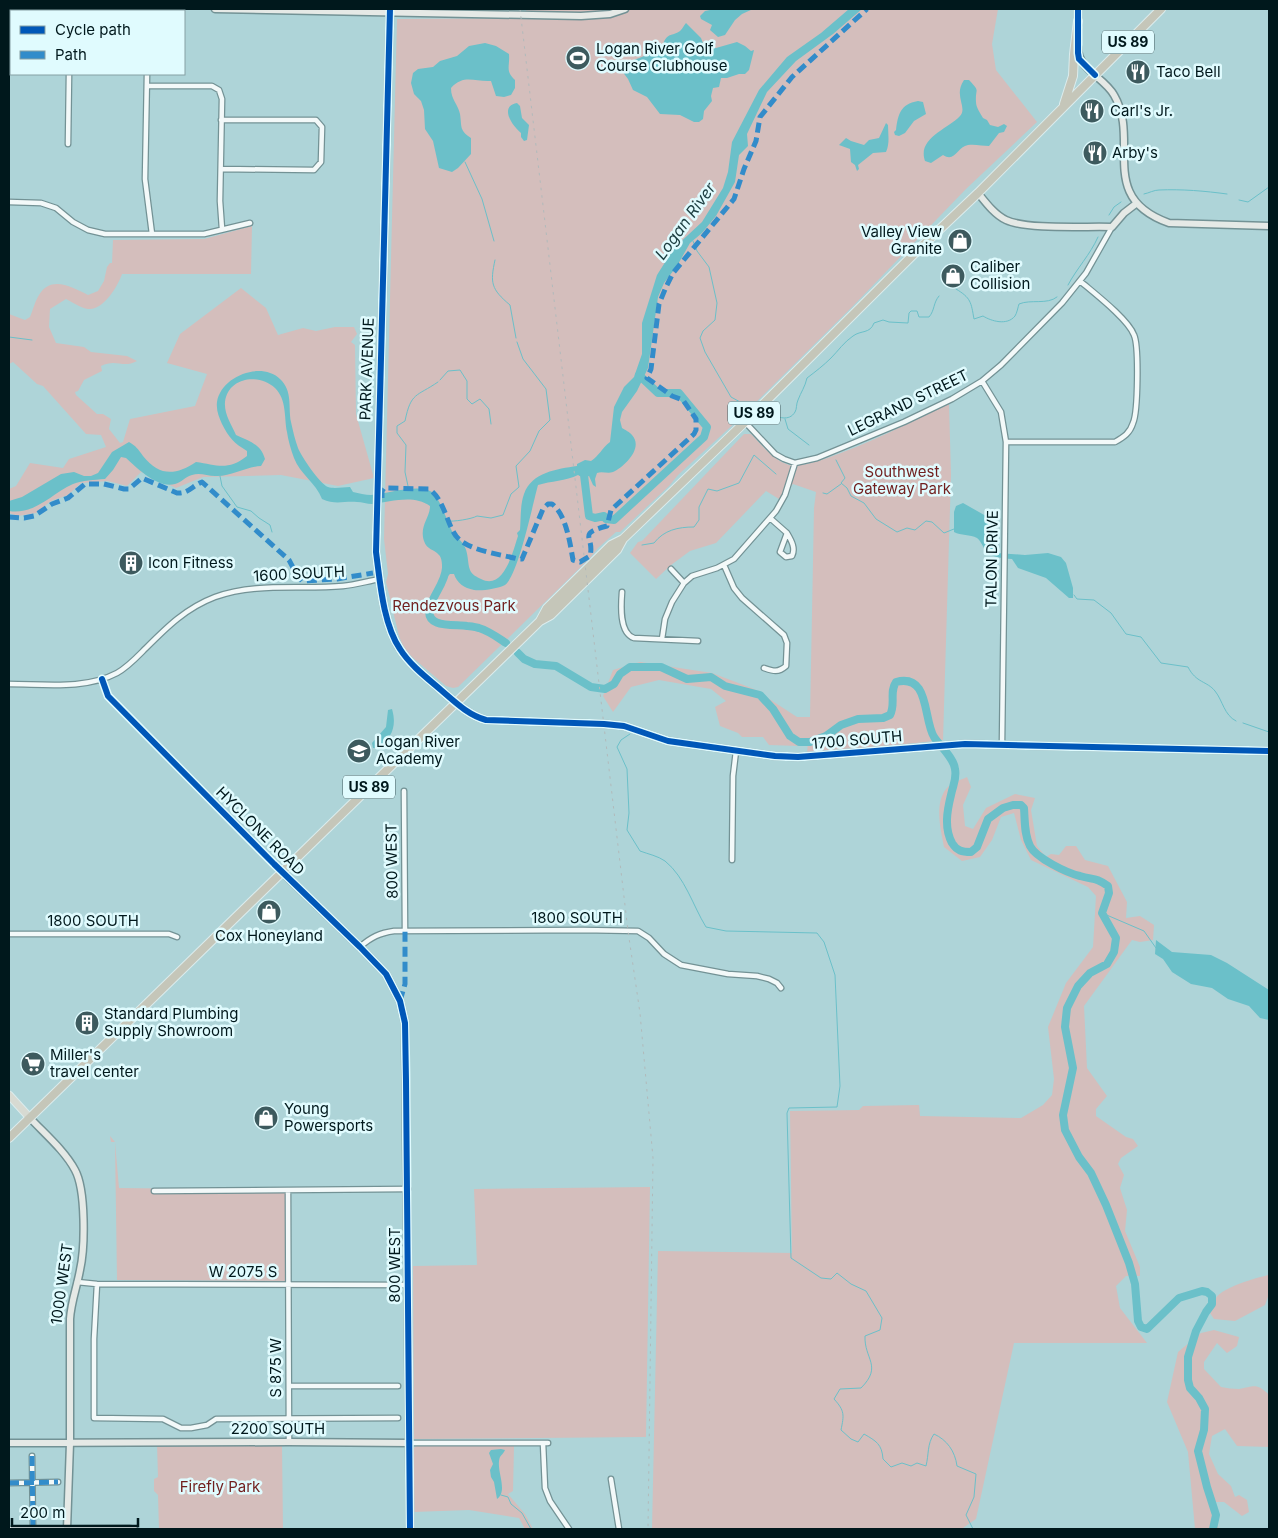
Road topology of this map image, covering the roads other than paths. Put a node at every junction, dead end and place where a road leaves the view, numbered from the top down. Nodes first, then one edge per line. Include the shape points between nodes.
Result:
1 (214, 9) edge
2 (282, 9) edge
3 (625, 9) edge
4 (1078, 9) edge
5 (1161, 9) edge
6 (390, 10) edge
7 (1078, 21) junction
8 (69, 75) edge
9 (147, 75) edge
10 (1095, 75) junction
11 (147, 86) junction
12 (1063, 108) junction
13 (222, 120) junction
14 (68, 144) dead end
15 (220, 168) junction
16 (978, 193) junction
17 (9, 202) edge
18 (1137, 203) junction
19 (250, 223) dead end
20 (1269, 226) edge
21 (1112, 227) junction
22 (222, 229) junction
23 (152, 234) junction
24 (1080, 281) junction
25 (982, 381) junction
26 (745, 422) junction
27 (1006, 442) junction
28 (795, 463) junction
29 (770, 518) junction
30 (787, 534) junction
31 (782, 545) junction
32 (793, 545) junction
33 (724, 565) junction
34 (671, 569) dead end
35 (380, 579) junction
36 (684, 583) junction
37 (622, 592) dead end
38 (662, 639) junction
39 (698, 641) dead end
40 (764, 668) dead end
41 (102, 679) junction
42 (9, 684) edge
43 (456, 703) junction
44 (1002, 744) junction
45 (736, 751) junction
46 (1269, 751) edge
47 (404, 791) dead end
48 (732, 860) dead end
49 (282, 872) junction
50 (405, 931) junction
51 (9, 934) edge
52 (177, 936) dead end
53 (360, 946) junction
54 (782, 988) dead end
55 (400, 1001) joint
56 (9, 1095) edge
57 (30, 1118) junction
58 (9, 1138) edge
59 (408, 1189) junction
60 (288, 1190) junction
61 (154, 1191) dead end
62 (78, 1282) junction
63 (97, 1284) junction
64 (289, 1284) junction
65 (408, 1284) junction
66 (289, 1386) junction
67 (398, 1386) dead end
68 (289, 1418) junction
69 (398, 1418) dead end
70 (289, 1442) junction
71 (9, 1443) edge
72 (70, 1443) junction
73 (408, 1443) junction
74 (32, 1456) dead end
75 (611, 1479) dead end
76 (32, 1482) junction
77 (58, 1482) dead end
78 (9, 1483) edge
79 (32, 1528) edge
80 (9, 1529) edge
81 (67, 1529) edge
82 (98, 1529) edge
83 (135, 1529) edge
84 (410, 1529) edge
85 (569, 1529) edge
86 (619, 1529) edge

1 - 2 street
2 - 6 street
3 - 6 street via 610,14 581,16
4 - 7 street
5 - 10 highway, US 89
6 - 35 street, PARK AVENUE via 376,493 376,552
7 - 10 street via 1079,59
7 - 12 highway via 1072,84
8 - 14 street
9 - 11 street
10 - 12 highway, US 89
10 - 18 street via 1113,93 1118,104 1123,130 1125,178
11 - 13 street via 212,86 219,90 222,99
11 - 23 street via 145,179
12 - 16 highway, US 89
13 - 15 street
13 - 15 street via 316,120 322,127 321,162 314,170
15 - 22 street
16 - 21 street via 996,213 1018,224
16 - 26 highway, US 89
17 - 23 street via 41,203 56,208 88,230 105,234
18 - 20 street via 1155,218 1169,223
18 - 21 street, LEGRAND STREET
19 - 22 street
21 - 24 street, LEGRAND STREET
22 - 23 street via 204,234
24 - 25 street, LEGRAND STREET via 1025,341
24 - 27 street via 1128,324 1134,335 1137,351 1134,422 1124,437 1115,442
25 - 27 street, TALON DRIVE via 1001,412
25 - 28 street, LEGRAND STREET via 904,422 817,458
26 - 28 street via 775,454
26 - 43 highway, US 89 via 623,539 617,550 551,616 540,621
27 - 44 street, TALON DRIVE
28 - 29 street via 782,502
29 - 30 street
29 - 33 street via 734,559
30 - 31 street
30 - 32 street
31 - 32 street
31 - 32 street via 780,552 786,557 792,556
33 - 36 street via 692,576
33 - 40 street via 742,598 779,629 787,643 786,666 774,672
34 - 36 street
35 - 41 street, 1600 SOUTH via 344,586 247,590 214,598 181,615 131,663
35 - 43 street, PARK AVENUE via 393,638 401,651
36 - 38 street via 664,619
37 - 38 street via 628,636
38 - 39 street
41 - 42 street, 1600 SOUTH via 80,683
41 - 49 street, HYCLONE ROAD via 108,696
43 - 45 street, 1700 SOUTH via 486,720 624,726 668,741
43 - 49 highway, US 89
44 - 45 street, 1700 SOUTH via 965,744 798,758
44 - 46 street, 1700 SOUTH
45 - 48 street
47 - 50 street, 800 WEST
49 - 53 street, HYCLONE ROAD
49 - 57 highway, US 89
50 - 53 street, 1800 SOUTH via 382,933
50 - 54 street, 1800 SOUTH via 638,931 681,966 757,976
51 - 52 street, 1800 SOUTH
53 - 55 street, HYCLONE ROAD via 386,974
55 - 59 street, 800 WEST via 405,1023
56 - 57 main road, 1000 WEST
57 - 58 highway, US 89
57 - 62 street, 1000 WEST via 66,1158 80,1182 83,1200 82,1256
59 - 60 street
59 - 65 street, 800 WEST
60 - 61 street
60 - 64 street, S 875 W
62 - 63 street, W 2075 S
62 - 72 street, 1000 WEST via 71,1302 70,1319
63 - 64 street, W 2075 S
63 - 68 street via 94,1418 163,1418 176,1426 191,1428 207,1425 216,1419
64 - 65 street, W 2075 S
64 - 66 street, S 875 W
65 - 73 street, 800 WEST
66 - 67 street
66 - 68 street, S 875 W
68 - 69 street
68 - 70 street, S 875 W
70 - 72 street, 2200 SOUTH
70 - 73 street, 2200 SOUTH
71 - 72 street, 2200 SOUTH
72 - 81 street, 1000 WEST
73 - 84 street, 800 WEST
73 - 85 street, 2200 SOUTH via 546,1443 545,1488
74 - 76 street
75 - 86 street
76 - 77 street
76 - 78 street
76 - 79 street
79 - 80 street
79 - 81 street
81 - 82 street
82 - 83 street

